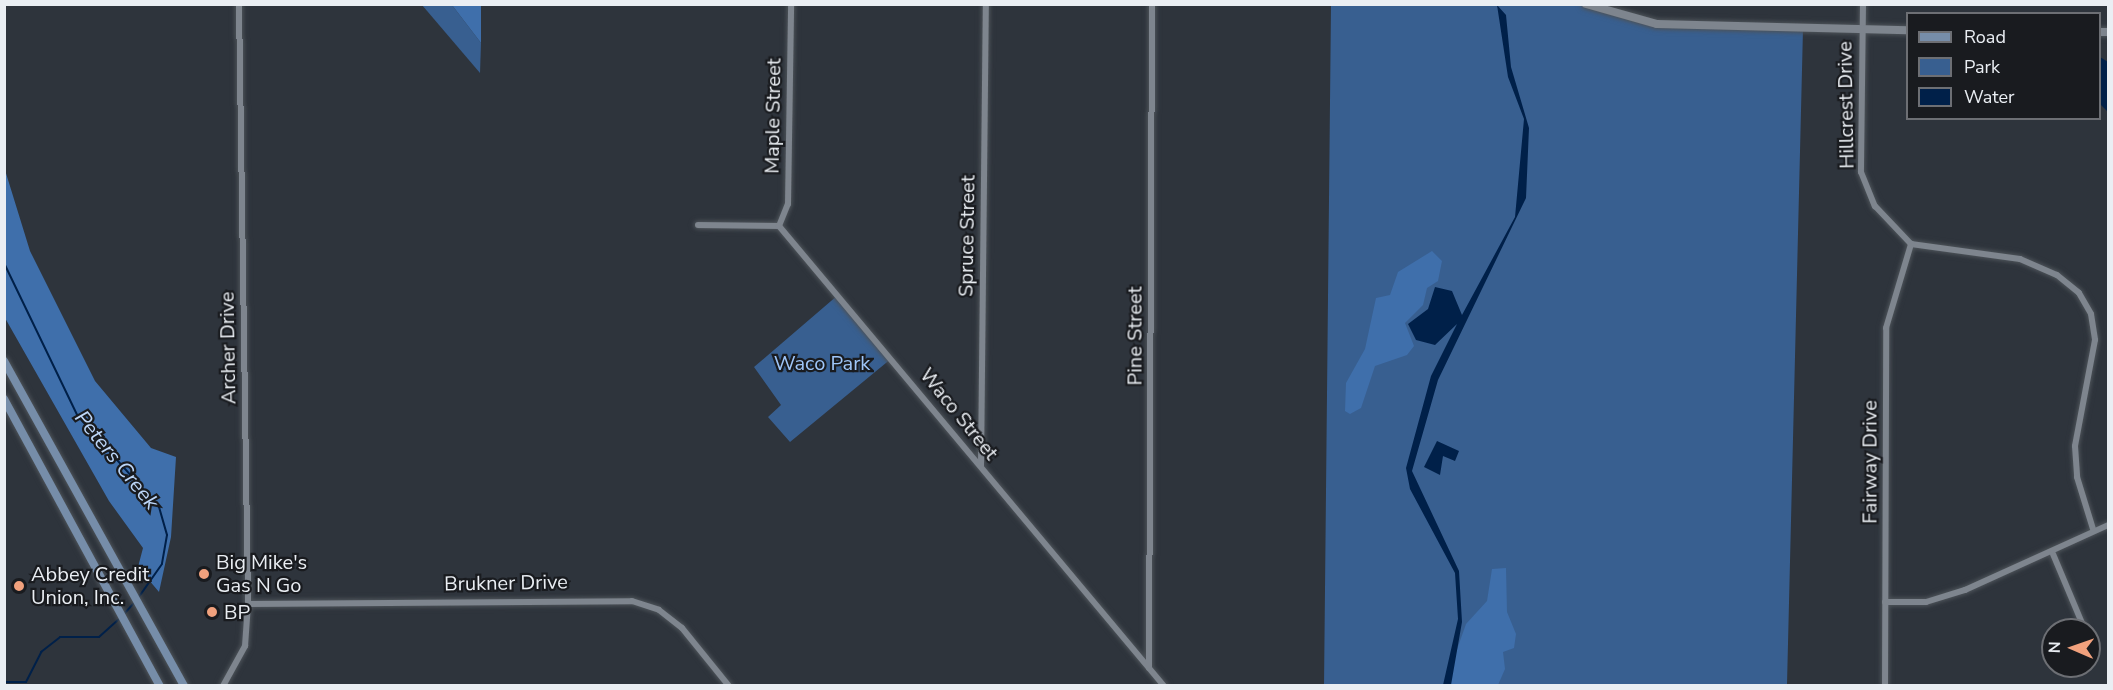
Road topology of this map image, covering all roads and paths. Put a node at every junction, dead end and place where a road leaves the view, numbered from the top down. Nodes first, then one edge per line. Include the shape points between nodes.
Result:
1 (239, 4) edge
2 (791, 4) edge
3 (986, 4) edge
4 (1152, 4) edge
5 (1586, 4) edge
6 (1863, 4) edge
7 (1862, 29) junction
8 (1906, 30) edge
9 (698, 225) dead end
10 (779, 226) junction
11 (1911, 244) junction
12 (4, 361) edge
13 (4, 399) edge
14 (48, 436) junction
15 (33, 444) junction
16 (981, 467) junction
17 (2109, 525) edge
18 (2093, 529) junction
19 (2053, 554) junction
20 (1885, 602) junction
21 (248, 604) junction
22 (2080, 618) edge
23 (1149, 668) junction
24 (160, 686) edge
25 (184, 686) edge
26 (223, 686) edge
27 (729, 686) edge
28 (1164, 686) edge
29 (1885, 686) edge

1 - 21 street, Archer Drive
2 - 10 street, Maple Street via 788,204
3 - 16 street, Spruce Street
4 - 23 street, Pine Street
5 - 7 street via 1657,24
6 - 7 street, Hillcrest Drive
7 - 8 street
7 - 11 street, Hillcrest Drive via 1861,172 1875,206
9 - 10 street
10 - 16 street, Waco Street
11 - 18 street via 2020,259 2057,275 2079,293 2091,314 2096,340 2075,446 2077,477
11 - 20 street, Fairway Drive via 1886,328
12 - 14 main road
13 - 15 main road
14 - 15 main road
14 - 25 main road
15 - 24 main road
16 - 23 street, Waco Street
17 - 18 street
18 - 19 street
19 - 20 street via 1926,602
19 - 22 street
20 - 29 street, Fairway Drive
21 - 26 street, Archer Drive via 244,646
21 - 27 street, Brukner Drive via 632,601 659,610 682,628
23 - 28 street, Waco Street

